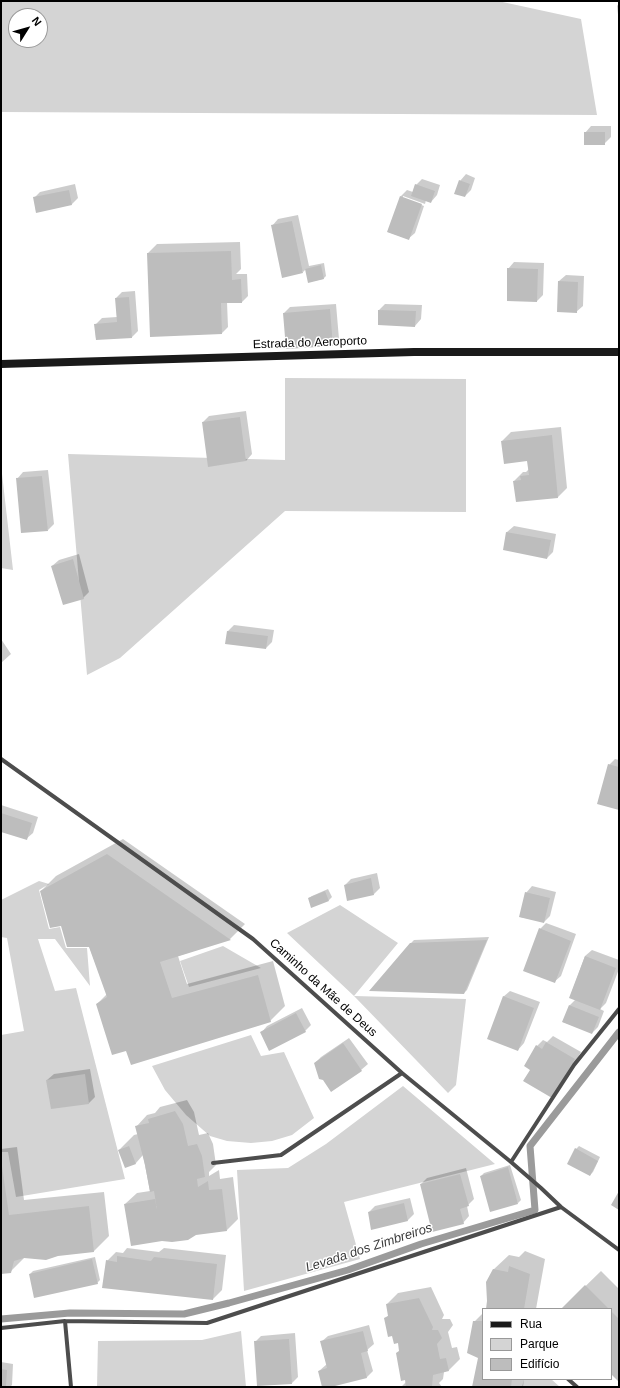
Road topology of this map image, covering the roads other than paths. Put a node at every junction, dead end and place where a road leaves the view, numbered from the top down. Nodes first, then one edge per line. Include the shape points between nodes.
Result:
1 (619, 352) edge
2 (1, 364) edge
3 (1, 758) edge
4 (619, 1009) edge
5 (402, 1073) junction
6 (511, 1162) junction
7 (213, 1163) dead end
8 (561, 1207) junction
9 (619, 1250) edge
10 (65, 1321) junction
11 (1, 1328) edge
12 (569, 1380) edge
13 (71, 1387) edge
14 (577, 1387) edge

1 - 2 main road, Estrada do Aeroporto via 414,352
3 - 5 street, Caminho da Mãe de Deus via 253,939
4 - 6 street via 574,1065
5 - 6 street, Caminho da Mãe de Deus
5 - 7 street via 281,1155
6 - 8 street, Caminho da Mãe de Deus
8 - 9 street, Caminho da Mãe de Deus
8 - 10 street via 207,1323
10 - 11 street
10 - 13 street
12 - 14 street

